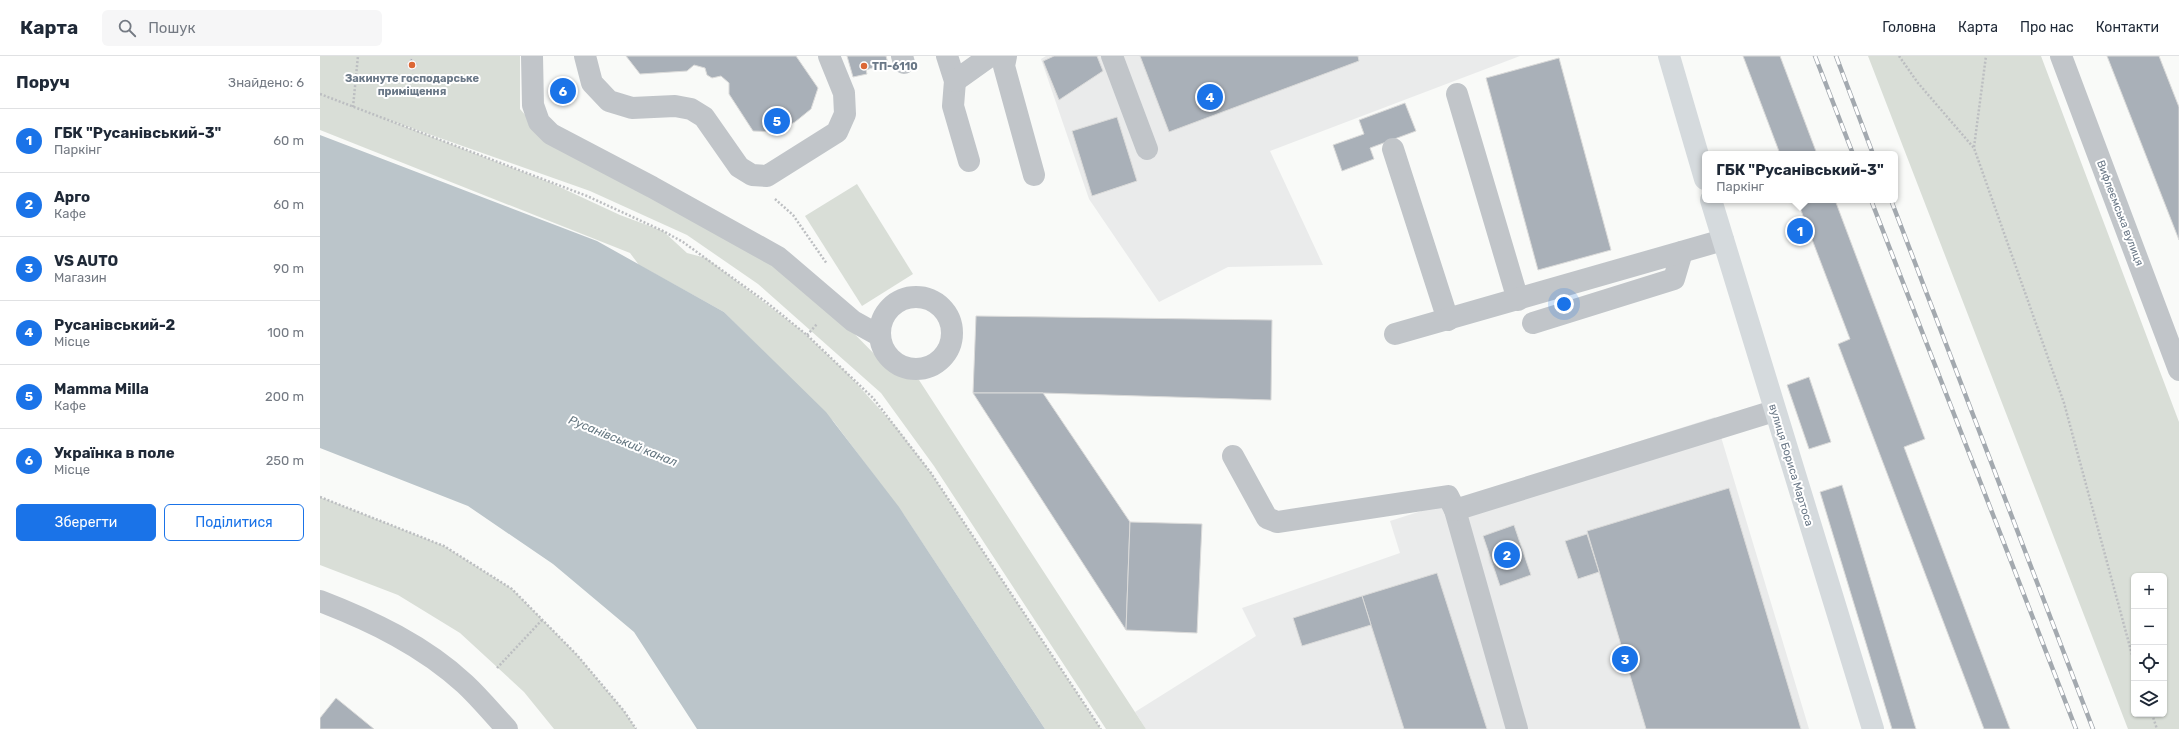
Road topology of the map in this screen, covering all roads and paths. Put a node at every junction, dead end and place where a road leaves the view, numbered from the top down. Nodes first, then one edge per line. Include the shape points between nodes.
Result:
1 (358, 56) edge
2 (532, 56) edge
3 (585, 56) edge
4 (829, 56) edge
5 (947, 56) edge
6 (990, 56) edge
7 (1006, 56) edge
8 (1112, 56) edge
9 (1669, 56) edge
10 (1899, 56) edge
11 (1986, 56) edge
12 (2061, 56) edge
13 (956, 81) junction
14 (320, 94) edge
15 (1457, 94) dead end
16 (353, 107) junction
17 (1974, 148) junction
18 (1147, 149) dead end
19 (1393, 149) dead end
20 (969, 161) dead end
21 (1702, 169) edge
22 (1034, 175) dead end
23 (1712, 203) edge
24 (793, 214) dead end
25 (1723, 240) junction
26 (813, 243) dead end
27 (1682, 252) junction
28 (1518, 300) junction
29 (1448, 320) junction
30 (1533, 323) dead end
31 (1395, 334) dead end
32 (880, 336) dead end
33 (2179, 368) edge
34 (1774, 411) junction
35 (1233, 456) dead end
36 (320, 497) edge
37 (1455, 510) junction
38 (320, 601) edge
39 (542, 620) junction
40 (2131, 651) edge
41 (497, 668) dead end
42 (2153, 717) edge
43 (507, 729) edge
44 (636, 729) edge
45 (1101, 729) edge
46 (1517, 729) edge
47 (1873, 729) edge
48 (2157, 729) edge

1 - 16 path
2 - 32 street via 533,105 539,122 551,134 778,257 853,321
3 - 4 street via 592,83 608,101 632,108 675,106 691,109 704,117 739,167 752,175 767,176 837,132 845,114 844,93
5 - 13 street
6 - 13 street
7 - 22 street via 1004,66
8 - 18 street
9 - 21 main road
10 - 17 path via 1918,83
11 - 17 path
12 - 33 street, Вифлеємська вулиця
13 - 20 street via 954,106
14 - 16 path
15 - 28 street
16 - 45 path via 587,196 663,231 683,242 746,287 806,335 873,398 931,473
17 - 40 path via 2064,403
19 - 29 street
23 - 25 main road, вулиця Бориса Мартоса
24 - 26 path
25 - 27 street
25 - 34 main road, вулиця Бориса Мартоса
27 - 28 street
27 - 30 street via 1674,280
28 - 29 street
29 - 31 street
34 - 37 street
34 - 47 main road, вулиця Бориса Мартоса
35 - 37 street via 1271,521 1442,496 1448,496
36 - 39 path via 444,546 512,590
37 - 46 street
38 - 43 street via 366,619 428,654 465,684
39 - 41 path
39 - 44 path via 577,655
42 - 48 path

